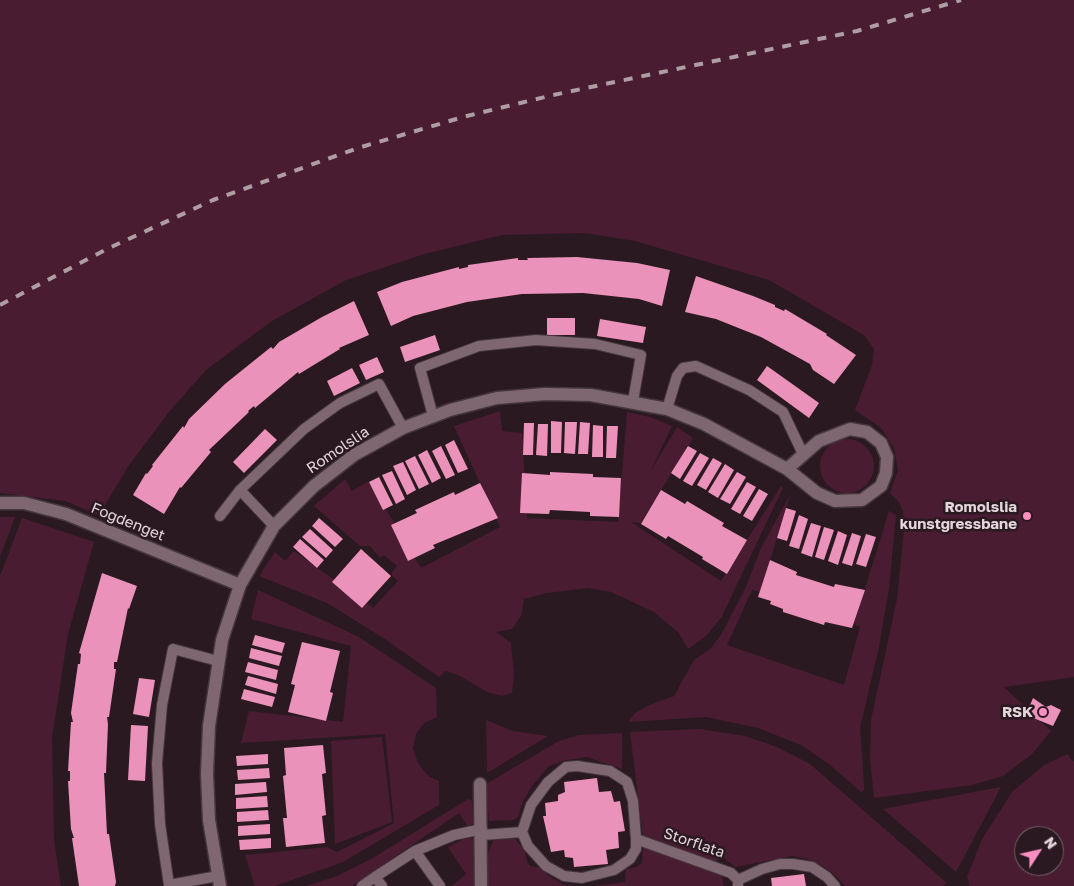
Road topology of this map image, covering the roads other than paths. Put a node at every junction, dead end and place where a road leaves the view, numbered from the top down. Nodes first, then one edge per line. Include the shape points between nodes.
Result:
1 (633, 401) junction
2 (666, 409) junction
3 (433, 416) junction
4 (403, 428) junction
5 (803, 454) junction
6 (787, 469) junction
7 (240, 490) junction
8 (0, 502) edge
9 (220, 516) dead end
10 (274, 526) junction
11 (240, 585) junction
12 (218, 661) junction
13 (480, 784) dead end
14 (482, 832) junction
15 (522, 832) junction
16 (636, 840) junction
17 (415, 851) junction
18 (375, 877) junction
19 (219, 881) edge
20 (738, 883) edge
21 (362, 886) edge
22 (382, 886) edge
23 (440, 886) edge
24 (481, 886) edge
25 (835, 886) edge

1 - 2 street, Romolslia
1 - 3 street, Romolslia via 591,395 545,394 497,398
1 - 3 lane via 641,355 595,344 536,340 479,346 420,368
2 - 5 lane via 677,376 683,368 696,366 749,390 784,412
2 - 6 street, Romolslia via 704,424
3 - 4 street, Romolslia
4 - 7 lane via 379,384 340,403 304,429
4 - 10 street, Romolslia via 354,455 314,486
5 - 6 street, Romolslia
5 - 6 street, Romolslia via 832,434 850,429 867,432 881,443 887,457 886,473 881,486 862,500 835,501 817,493
7 - 9 lane
7 - 10 lane
8 - 11 street, Fogdenget via 24,503 66,514
10 - 11 street, Romolslia
11 - 12 street, Romolslia
12 - 19 street, Romolslia via 209,726 207,774 208,820
12 - 19 lane via 173,649 162,705 157,763 160,824 169,885
13 - 14 street
14 - 15 lane
14 - 17 lane via 454,835
14 - 24 street
15 - 16 lane via 528,846 546,866 564,876 582,878 614,870 630,859 636,849
15 - 16 lane via 531,805 548,782 566,767 577,766 610,772 626,782 633,801
16 - 20 lane, Storflata via 731,873
17 - 18 lane
17 - 23 lane
18 - 21 lane
18 - 22 lane
20 - 25 lane, Storflata via 762,869 793,864 812,867

